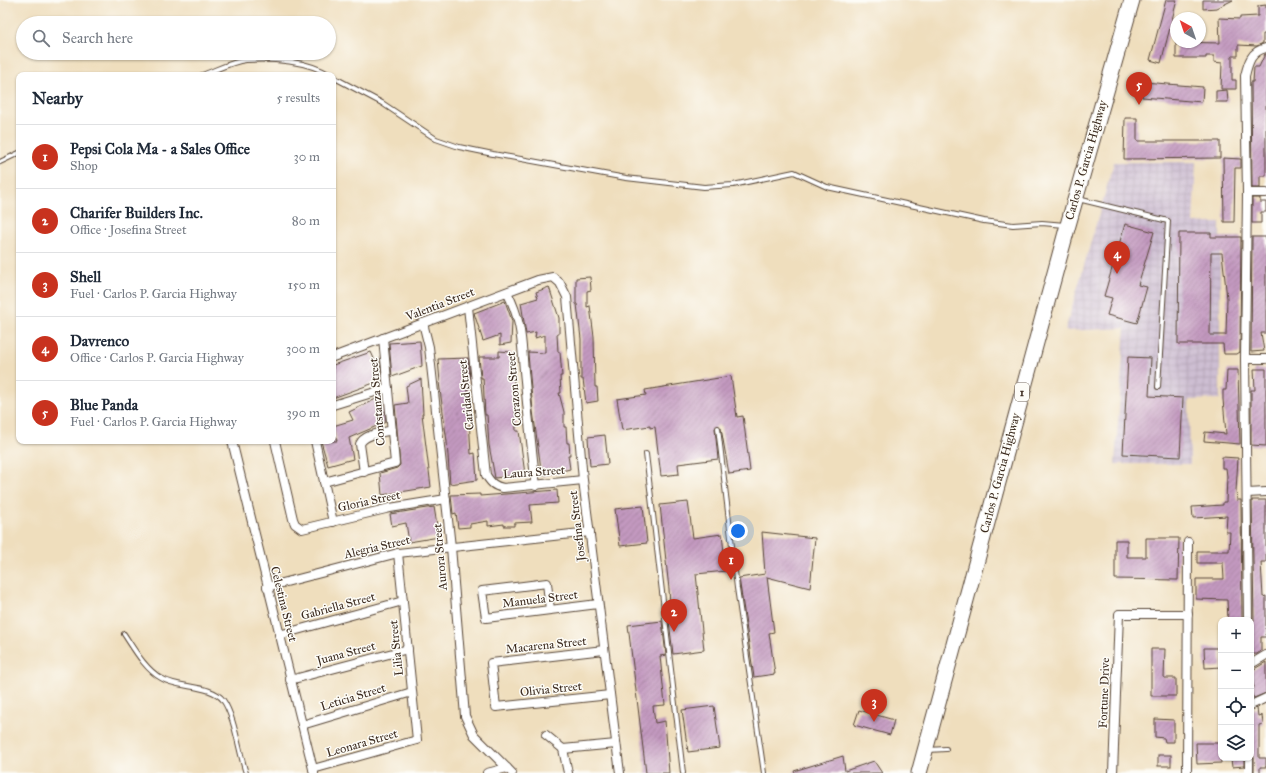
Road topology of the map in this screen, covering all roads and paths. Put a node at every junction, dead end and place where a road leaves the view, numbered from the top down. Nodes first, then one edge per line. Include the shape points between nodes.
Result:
1 (1139, 0) edge
2 (1129, 4) edge
3 (1266, 48) edge
4 (245, 60) edge
5 (245, 60) edge
6 (259, 60) edge
7 (259, 60) edge
8 (211, 72) edge
9 (326, 72) edge
10 (336, 79) edge
11 (16, 154) edge
12 (0, 162) edge
13 (1248, 193) junction
14 (1266, 193) edge
15 (1075, 198) junction
16 (1068, 225) junction
17 (556, 279) joint
18 (507, 292) junction
19 (468, 307) junction
20 (423, 323) junction
21 (383, 338) junction
22 (336, 356) edge
23 (1245, 359) junction
24 (1266, 359) edge
25 (1158, 387) dead end
26 (388, 388) junction
27 (336, 404) edge
28 (718, 428) dead end
29 (392, 430) junction
30 (233, 444) edge
31 (276, 444) edge
32 (316, 444) edge
33 (646, 454) dead end
34 (364, 472) junction
35 (583, 480) junction
36 (489, 481) joint
37 (324, 482) junction
38 (536, 486) junction
39 (1266, 492) edge
40 (1247, 493) junction
41 (446, 498) junction
42 (333, 522) junction
43 (590, 532) junction
44 (1188, 542) dead end
45 (451, 547) junction
46 (398, 553) junction
47 (267, 587) junction
48 (403, 601) junction
49 (598, 604) junction
50 (550, 610) junction
51 (1188, 614) junction
52 (1248, 617) edge
53 (124, 634) dead end
54 (279, 635) junction
55 (408, 649) junction
56 (604, 650) junction
57 (1266, 655) edge
58 (1254, 662) edge
59 (290, 680) junction
60 (412, 692) junction
61 (610, 695) junction
62 (1266, 698) edge
63 (1254, 704) edge
64 (496, 707) joint
65 (302, 725) junction
66 (546, 735) dead end
67 (417, 740) joint
68 (616, 744) junction
69 (563, 748) junction
70 (946, 749) dead end
71 (926, 750) junction
72 (1249, 761) edge
73 (510, 770) edge
74 (313, 771) edge
75 (246, 773) edge
76 (487, 773) edge
77 (568, 773) edge
78 (620, 773) edge
79 (683, 773) edge
80 (764, 773) edge
81 (920, 773) edge
82 (1113, 773) edge
83 (1186, 773) edge
84 (1249, 773) edge

1 - 2 highway, Carlos P. Garcia Highway / 1
2 - 15 highway, Carlos P. Garcia Highway / 1
3 - 13 street via 1260,49 1250,59 1245,76
4 - 7 lane
5 - 8 lane
6 - 9 lane via 302,63
10 - 16 lane via 382,103 436,139 493,154 626,178 704,187 733,185 794,172 827,187 984,221 1013,226 1042,223
11 - 12 lane
13 - 14 street
13 - 23 street
15 - 16 highway, Carlos P. Garcia Highway / 1
15 - 25 lane via 1168,222
16 - 71 highway, Carlos P. Garcia Highway / 1
17 - 18 street, Valentia Street via 548,277
17 - 35 street, Josefina Street via 567,297
18 - 19 street, Valentia Street
18 - 38 street, Corazon Street via 519,318 522,332
19 - 20 street, Valentia Street
19 - 36 street, Caridad Street via 486,475
20 - 21 street, Valentia Street
20 - 41 street, Aurora Street via 429,347
21 - 22 street, Valentia Street
21 - 26 street, Contstanza Street
23 - 24 street
23 - 40 street
26 - 27 street
26 - 29 street, Contstanza Street
28 - 80 lane via 736,588
29 - 34 street via 368,436 361,441
29 - 34 street, Contstanza Street via 395,463
30 - 47 street, Celestina Street
31 - 42 street, Gloria Street via 293,519 298,527 302,529
32 - 37 street
33 - 79 lane
34 - 37 street
35 - 38 street, Laura Street
35 - 43 street, Josefina Street
36 - 38 street, Laura Street via 494,486 503,488
37 - 42 street
39 - 40 street
40 - 52 street
41 - 42 street, Gloria Street
41 - 45 street, Aurora Street
43 - 45 street, Alegria Street
43 - 49 street, Josefina Street
44 - 51 street
45 - 46 street, Alegria Street
45 - 73 street, Aurora Street via 465,716 474,735
46 - 47 street, Alegria Street
46 - 48 street, Lilia Street
47 - 54 street, Celestina Street
48 - 54 street, Gabriella Street
48 - 55 street, Lilia Street
49 - 50 street, Manuela Street
49 - 56 street, Josefina Street
50 - 50 street, Manuela Street via 486,618 482,591 547,583
51 - 82 street, Fortune Drive via 1119,614
51 - 83 street
53 - 75 lane via 159,678 170,683 213,692 222,699 228,709
54 - 59 street, Celestina Street
55 - 59 street, Juana Street
55 - 60 street, Lilia Street
56 - 61 street, Josefina Street
56 - 64 street, Macarena Street via 491,663
57 - 58 street
59 - 65 street, Celestina Street
60 - 65 street, Leticia Street
60 - 67 street, Lilia Street
61 - 64 street, Olivia Street
61 - 68 street, Josefina Street
62 - 63 street
65 - 74 street, Celestina Street
66 - 69 street
67 - 74 street, Leonara Street
68 - 69 street
68 - 78 street, Josefina Street
69 - 77 street
70 - 71 lane
71 - 81 highway, Carlos P. Garcia Highway / 1
72 - 84 street
73 - 76 street

